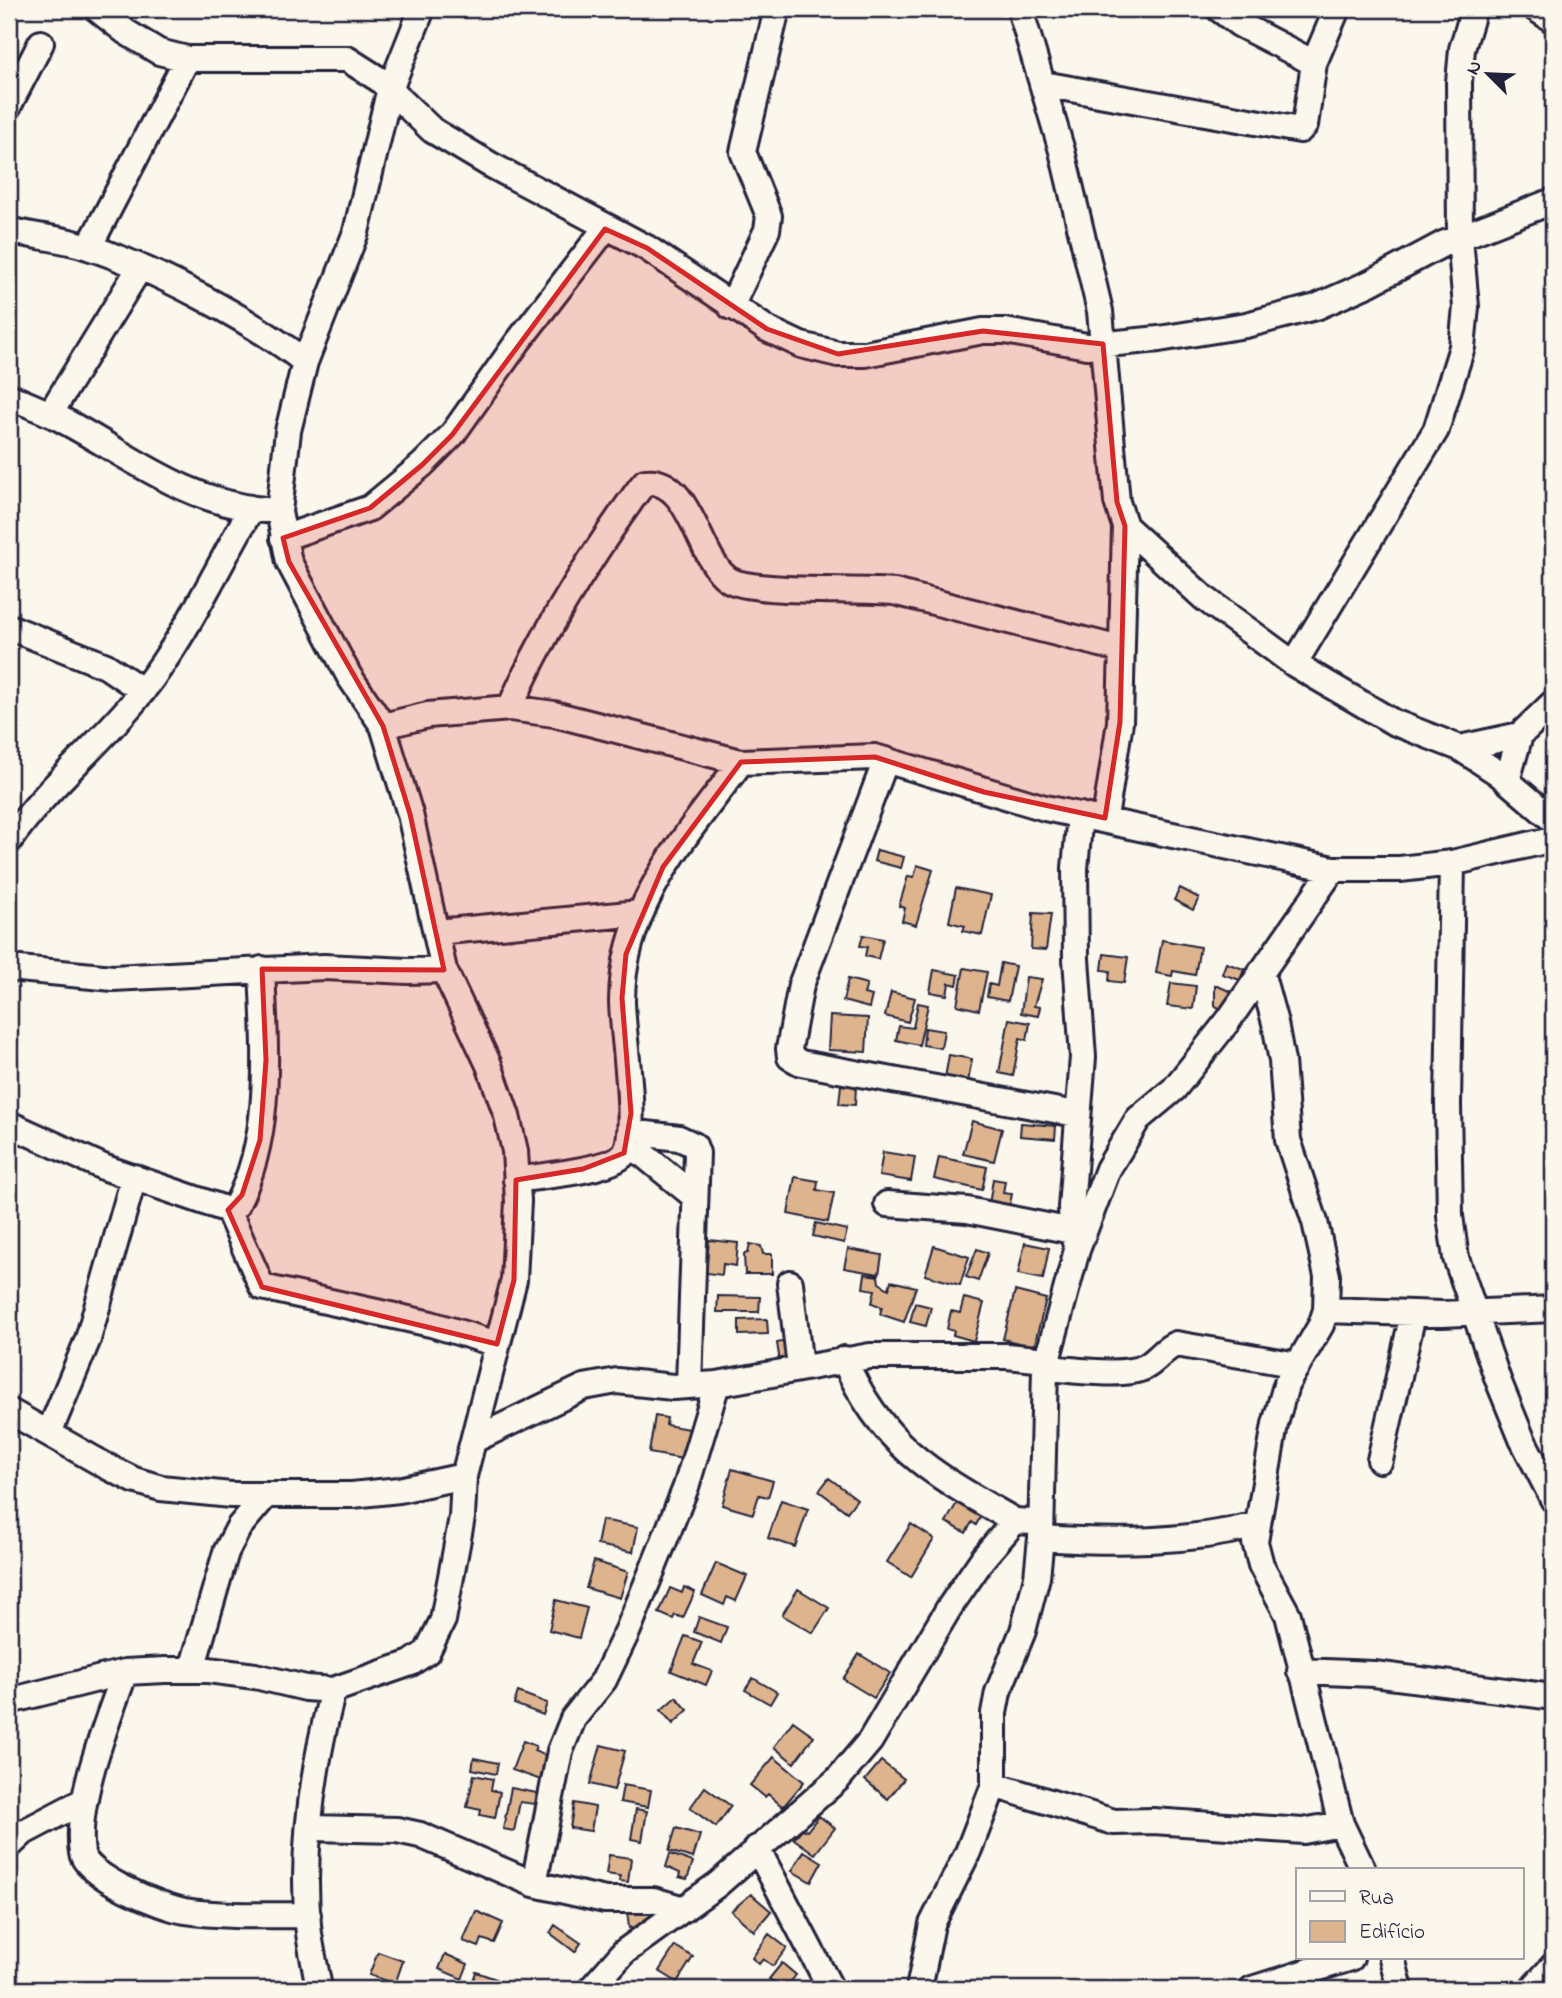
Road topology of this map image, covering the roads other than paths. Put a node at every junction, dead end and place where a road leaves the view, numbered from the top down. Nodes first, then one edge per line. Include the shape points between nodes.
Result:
1 (97, 9) edge
2 (422, 9) edge
3 (777, 9) edge
4 (1020, 9) edge
5 (1219, 9) edge
6 (1337, 9) edge
7 (1474, 9) edge
8 (1536, 9) edge
9 (1553, 20) edge
10 (41, 43) dead end
11 (187, 59) junction
12 (1314, 63) junction
13 (1043, 84) junction
14 (389, 92) junction
15 (9, 105) edge
16 (1553, 201) edge
17 (605, 229) junction
18 (10, 233) edge
19 (1460, 237) junction
20 (89, 247) junction
21 (139, 269) junction
22 (731, 307) junction
23 (1103, 344) junction
24 (305, 362) junction
25 (9, 396) edge
26 (50, 414) junction
27 (251, 509) junction
28 (279, 512) junction
29 (1125, 526) junction
30 (284, 538) junction
31 (9, 627) edge
32 (1120, 649) junction
33 (1294, 664) junction
34 (143, 691) junction
35 (1553, 703) edge
36 (510, 708) junction
37 (383, 726) junction
38 (1520, 735) junction
39 (1460, 748) junction
40 (886, 760) junction
41 (741, 762) junction
42 (1507, 781) junction
43 (1080, 815) junction
44 (1105, 818) junction
45 (1553, 820) edge
46 (1553, 839) edge
47 (9, 841) edge
48 (1452, 863) junction
49 (1333, 869) junction
50 (640, 913) junction
51 (436, 932) junction
52 (9, 968) edge
53 (262, 970) junction
54 (444, 970) junction
55 (1261, 972) junction
56 (1076, 1114) junction
57 (9, 1124) edge
58 (629, 1138) junction
59 (134, 1177) junction
60 (516, 1180) junction
61 (695, 1197) junction
62 (887, 1204) dead end
63 (228, 1210) junction
64 (1078, 1224) junction
65 (790, 1283) dead end
66 (1553, 1309) edge
67 (1326, 1310) junction
68 (1413, 1314) junction
69 (1473, 1314) junction
70 (497, 1344) junction
71 (844, 1359) junction
72 (1046, 1364) junction
73 (1298, 1365) junction
74 (800, 1367) junction
75 (717, 1384) junction
76 (689, 1385) junction
77 (9, 1411) edge
78 (48, 1433) junction
79 (474, 1440) junction
80 (1380, 1460) dead end
81 (464, 1476) junction
82 (266, 1495) junction
83 (1553, 1499) edge
84 (1257, 1525) junction
85 (1032, 1527) junction
86 (192, 1669) junction
87 (1300, 1671) junction
88 (125, 1672) junction
89 (333, 1690) junction
90 (1553, 1697) edge
91 (9, 1701) edge
92 (994, 1786) junction
93 (85, 1800) junction
94 (1341, 1824) junction
95 (310, 1828) junction
96 (9, 1846) edge
97 (757, 1848) junction
98 (1362, 1868) edge
99 (534, 1884) junction
100 (684, 1909) junction
101 (308, 1915) junction
102 (1345, 1960) edge
103 (1393, 1960) edge
104 (1553, 1966) edge
105 (319, 1989) edge
106 (591, 1989) edge
107 (831, 1989) edge
108 (919, 1989) edge
109 (1252, 1989) edge
110 (1400, 1989) edge
111 (1532, 1989) edge

1 - 11 street via 159,52
2 - 14 street
3 - 22 street via 743,152 769,216 767,230
4 - 13 street
5 - 12 street
6 - 12 street
7 - 19 street via 1462,49 1459,82
8 - 9 street
10 - 15 street
11 - 14 street via 347,59 369,71
11 - 20 street
12 - 13 street via 1305,125 1300,130
13 - 23 street via 1100,311
14 - 17 street via 432,130
14 - 24 street via 356,232
16 - 19 street
17 - 22 street via 647,248
17 - 30 street via 452,435 422,465 370,508
18 - 20 street
19 - 23 street via 1316,307 1246,325
19 - 33 street via 1466,307 1462,347 1436,430
20 - 21 street
21 - 24 street via 282,343
21 - 26 street
22 - 23 street via 801,345 838,354 865,354 984,331 1087,346
23 - 29 street via 1117,502
24 - 28 street via 288,431
25 - 26 street
26 - 27 street via 199,496
27 - 28 street
27 - 34 street via 164,663
28 - 30 street
29 - 32 street
29 - 33 street via 1204,598
30 - 37 street via 289,562 349,676
31 - 34 street via 106,666
32 - 36 street via 894,592 743,586 720,573 671,490 656,481 645,482 583,569
32 - 44 street via 1120,722
33 - 39 street via 1394,722
34 - 47 street via 34,807
35 - 38 street
36 - 37 street via 428,715
36 - 41 street via 554,713
37 - 51 street via 411,814
38 - 39 street
38 - 42 street
39 - 42 street
40 - 41 street via 830,757
40 - 43 street via 984,792
40 - 56 street via 801,985 790,1057 800,1063
41 - 50 street via 663,867
42 - 45 street
43 - 44 street
43 - 56 street via 1075,868 1076,959 1083,1057
44 - 49 street via 1168,836
46 - 48 street
48 - 49 street via 1400,870
48 - 69 street via 1450,1216 1455,1258
49 - 55 street
50 - 51 street
50 - 58 street via 626,954 622,998
51 - 54 street
52 - 53 street via 113,978
53 - 54 street
53 - 63 street via 266,1060 260,1140 242,1195
54 - 60 street via 489,1065 507,1116
55 - 64 street via 1174,1089 1138,1119
55 - 67 street via 1276,1023 1288,1140 1315,1222 1326,1276
56 - 64 street
57 - 59 street
58 - 60 street via 616,1160
58 - 61 street
58 - 61 street via 679,1138 694,1145
59 - 63 street
59 - 78 street via 88,1339
60 - 70 street via 514,1280
61 - 76 street
62 - 64 street
63 - 70 street via 262,1287 431,1324
64 - 72 street
65 - 74 street
66 - 69 street
67 - 68 street
67 - 73 street
68 - 69 street
68 - 80 street
69 - 83 street via 1522,1439
70 - 79 street
71 - 72 street via 1007,1356
71 - 74 street
71 - 85 street via 867,1408 910,1456
72 - 73 street via 1124,1371 1145,1367 1176,1344
72 - 85 street
73 - 84 street via 1286,1385 1275,1424
74 - 75 street
75 - 76 street
75 - 99 street via 686,1487 628,1630 604,1680 573,1719 559,1751
76 - 79 street via 617,1381 584,1387
77 - 78 street
78 - 82 street via 134,1480 160,1488
79 - 81 street
81 - 82 street via 352,1495
81 - 89 street via 462,1517 443,1620 427,1652 411,1663
82 - 86 street via 239,1527 226,1552
84 - 85 street via 1215,1535 1099,1542
84 - 87 street via 1255,1542 1261,1565 1288,1615
85 - 92 street via 1031,1601 994,1713
85 - 97 street via 984,1557 870,1741 838,1779
86 - 88 street
86 - 89 street
87 - 90 street via 1374,1674
87 - 94 street
88 - 91 street
88 - 93 street
89 - 95 street
92 - 94 street via 1114,1822 1303,1831
92 - 108 street via 932,1924
93 - 96 street via 24,1832
93 - 101 street via 82,1853 88,1867 103,1879 181,1910
94 - 98 street
95 - 99 street via 397,1830 420,1835
95 - 101 street
97 - 100 street
97 - 107 street
99 - 100 street via 605,1900 653,1900
100 - 106 street via 624,1952
101 - 105 street
102 - 109 street
103 - 110 street
104 - 111 street

